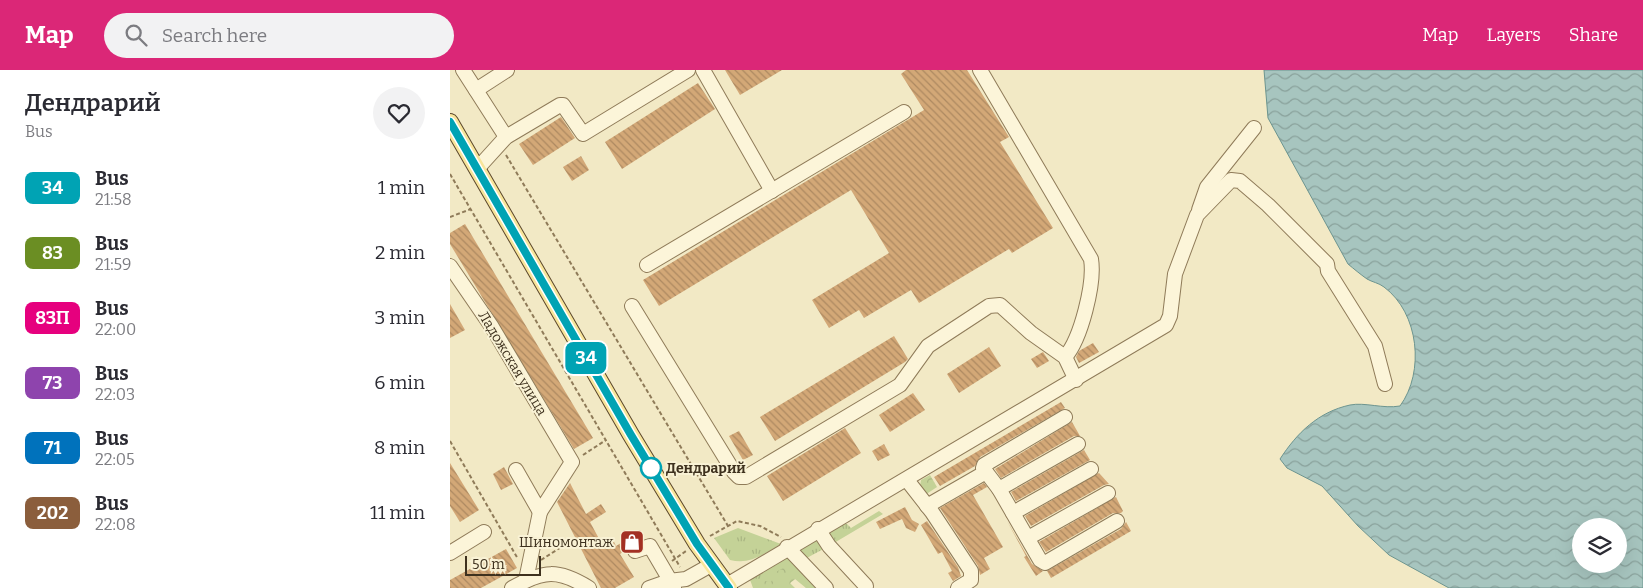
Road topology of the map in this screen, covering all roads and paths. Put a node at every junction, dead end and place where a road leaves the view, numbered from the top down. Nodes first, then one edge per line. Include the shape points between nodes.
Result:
1 (463, 70) edge
2 (506, 70) edge
3 (688, 70) edge
4 (703, 70) edge
5 (980, 70) edge
6 (476, 90) junction
7 (904, 112) dead end
8 (450, 122) edge
9 (1254, 128) dead end
10 (506, 137) junction
11 (505, 153) dead end
12 (477, 170) junction
13 (450, 174) edge
14 (772, 191) junction
15 (470, 209) junction
16 (1197, 215) junction
17 (450, 217) edge
18 (454, 217) junction
19 (450, 222) edge
20 (647, 265) dead end
21 (453, 274) edge
22 (632, 306) dead end
23 (1065, 357) junction
24 (1076, 380) junction
25 (1385, 384) dead end
26 (1065, 417) dead end
27 (606, 440) junction
28 (450, 441) edge
29 (1078, 444) dead end
30 (572, 462) junction
31 (1091, 469) dead end
32 (516, 470) dead end
33 (986, 472) junction
34 (907, 480) junction
35 (999, 489) junction
36 (1108, 493) dead end
37 (927, 506) junction
38 (540, 512) junction
39 (1014, 513) junction
40 (1117, 521) dead end
41 (728, 526) junction
42 (818, 529) junction
43 (484, 532) dead end
44 (710, 536) dead end
45 (1028, 538) junction
46 (569, 542) dead end
47 (791, 545) junction
48 (688, 550) dead end
49 (636, 551) dead end
50 (450, 553) edge
51 (674, 558) junction
52 (711, 565) junction
53 (525, 570) junction
54 (686, 579) junction
55 (671, 585) edge
56 (728, 586) edge
57 (866, 586) dead end
58 (512, 588) edge
59 (589, 588) edge
60 (649, 588) edge
61 (826, 588) edge
62 (958, 588) edge

1 - 6 street
2 - 6 street
3 - 10 street via 583,134 562,104
4 - 14 street
5 - 23 street via 1091,258 1092,272 1081,325 1072,349
6 - 10 street
7 - 14 street
8 - 12 main road
9 - 16 street via 1207,187
10 - 12 street
11 - 41 path
12 - 52 main road via 631,435
13 - 15 path
14 - 20 street
15 - 18 path
15 - 27 path
16 - 24 street via 1175,274 1166,325
16 - 25 street via 1231,180 1240,181 1268,205 1327,264 1328,271 1374,346
17 - 18 path
18 - 19 path
21 - 30 street, Ладожская улица via 492,327
22 - 23 street via 734,472 746,477 900,385 928,346 989,306 1000,305
23 - 24 street
24 - 34 street
26 - 33 street via 984,465
27 - 30 path
27 - 51 path
28 - 53 path
29 - 35 street
30 - 38 street
31 - 39 street
32 - 38 street
33 - 35 street
33 - 37 street
34 - 37 street
34 - 42 street
35 - 39 street
36 - 45 street
37 - 62 street via 971,571 971,580
38 - 53 street
39 - 45 street
40 - 45 street via 1045,563
41 - 44 path
41 - 47 path via 737,521 760,526
42 - 47 street
42 - 57 street via 829,546
43 - 50 street
46 - 53 path
47 - 56 street
47 - 61 street
48 - 51 path
49 - 55 street via 650,546
51 - 54 path
52 - 54 street
52 - 56 main road
53 - 58 street
53 - 59 street via 569,576
54 - 55 street
55 - 60 street

